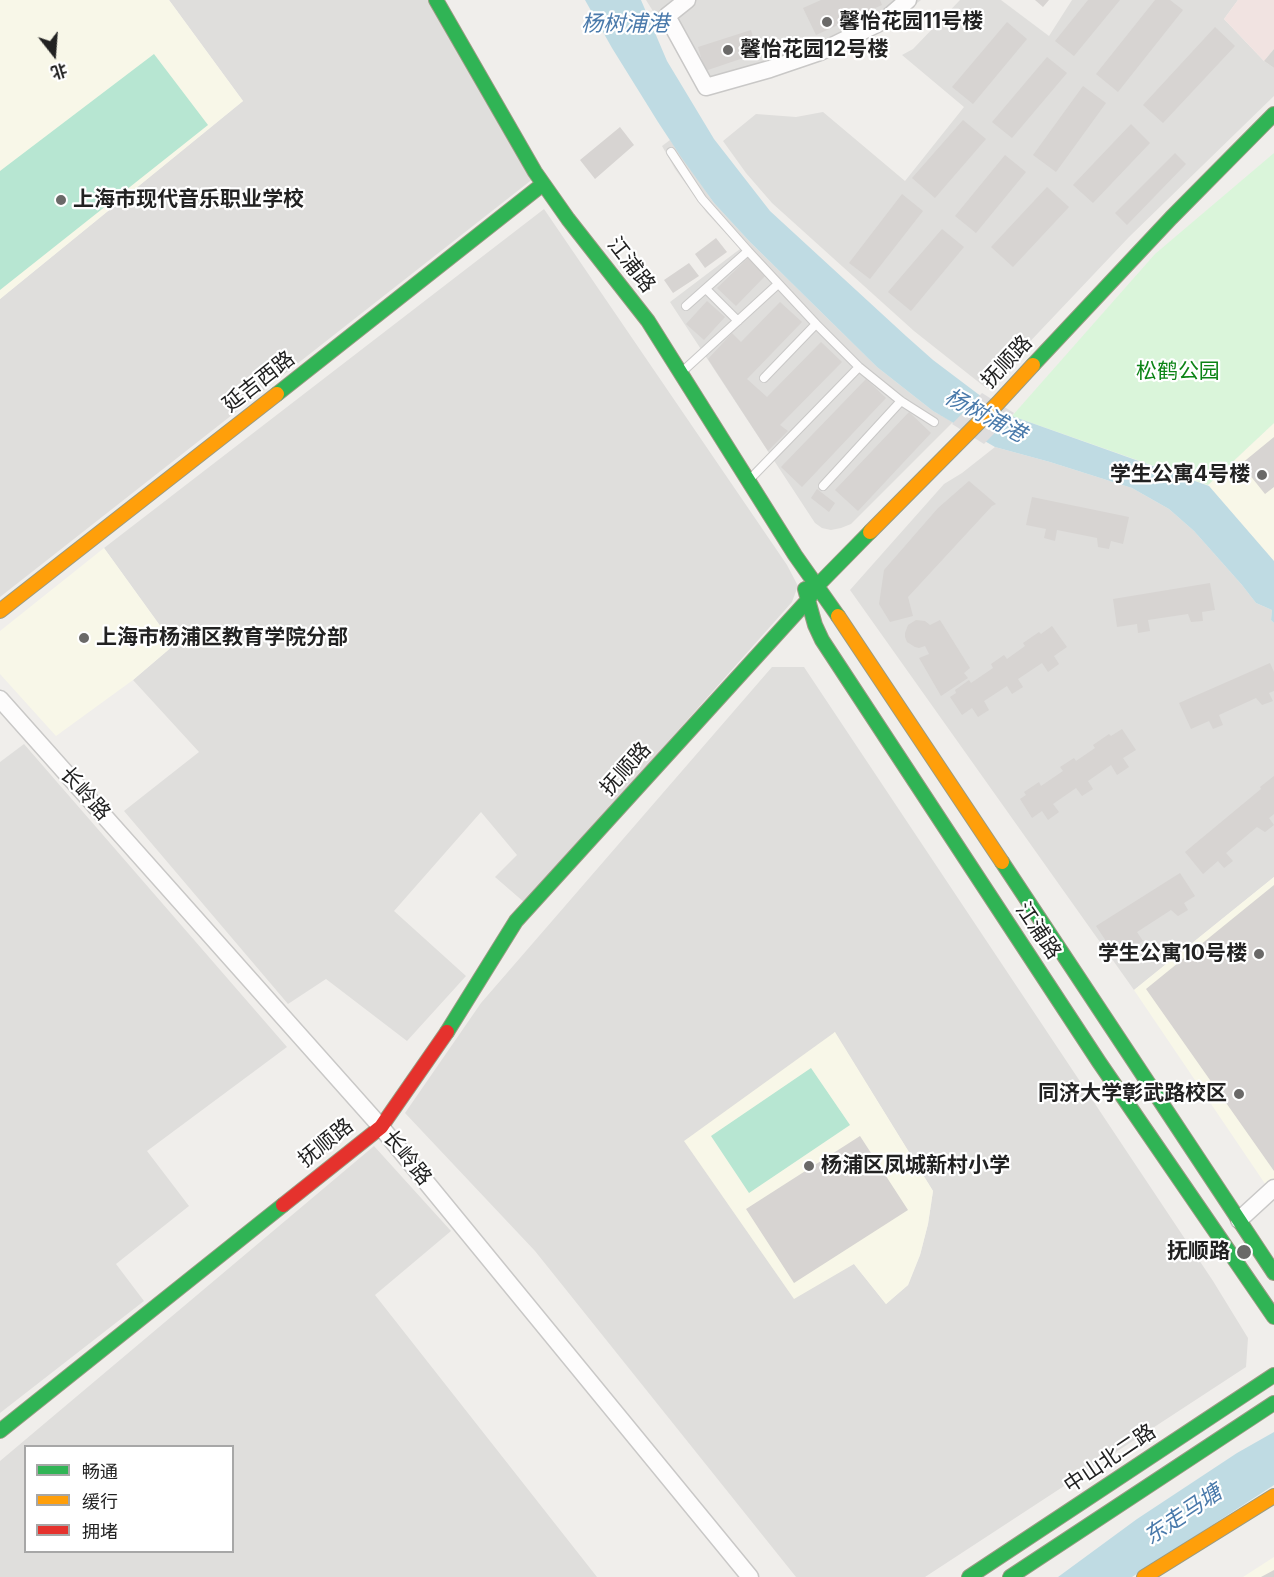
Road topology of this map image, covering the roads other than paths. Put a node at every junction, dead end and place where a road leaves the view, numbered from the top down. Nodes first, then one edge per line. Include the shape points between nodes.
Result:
1 (436, 0) edge
2 (687, 0) edge
3 (908, 0) edge
4 (1274, 114) edge
5 (671, 152) dead end
6 (543, 184) junction
7 (748, 251) junction
8 (778, 284) junction
9 (706, 289) junction
10 (686, 306) dead end
11 (738, 321) junction
12 (816, 324) junction
13 (859, 367) junction
14 (682, 372) junction
15 (764, 378) dead end
16 (901, 400) junction
17 (934, 422) dead end
18 (748, 480) junction
19 (823, 486) dead end
20 (795, 555) junction
21 (817, 586) junction
22 (808, 600) junction
23 (0, 611) edge
24 (0, 699) edge
25 (381, 1127) junction
26 (1274, 1188) edge
27 (1239, 1220) dead end
28 (1274, 1273) edge
29 (1274, 1317) edge
30 (1274, 1374) edge
31 (1274, 1403) edge
32 (0, 1431) edge
33 (1274, 1496) edge
34 (750, 1577) edge
35 (969, 1577) edge
36 (1010, 1577) edge
37 (1144, 1577) edge

1 - 6 main road, 江浦路
2 - 3 street via 667,16 706,87 820,52 885,21
4 - 21 main road, 抚顺路
5 - 7 lane via 702,199
6 - 14 main road, 江浦路
6 - 23 main road, 延吉西路
7 - 8 lane
7 - 9 lane
8 - 11 lane
8 - 12 lane
9 - 10 lane
9 - 11 lane
11 - 14 lane
12 - 13 lane
12 - 15 lane
13 - 16 lane
13 - 18 lane
14 - 18 main road, 江浦路
16 - 17 lane
16 - 19 lane
18 - 20 main road, 江浦路
20 - 21 main road, 江浦路
20 - 22 main road, 江浦路
21 - 22 main road, 抚顺路
21 - 28 main road, 江浦路
22 - 25 main road, 抚顺路 via 516,921 457,1017
22 - 29 main road, 江浦路 via 822,640 1093,1052
24 - 25 street, 长岭路
25 - 32 main road, 抚顺路
25 - 34 street, 长岭路
26 - 27 street
30 - 35 main road, 中山北二路
31 - 36 main road, 中山北二路
33 - 37 main road

